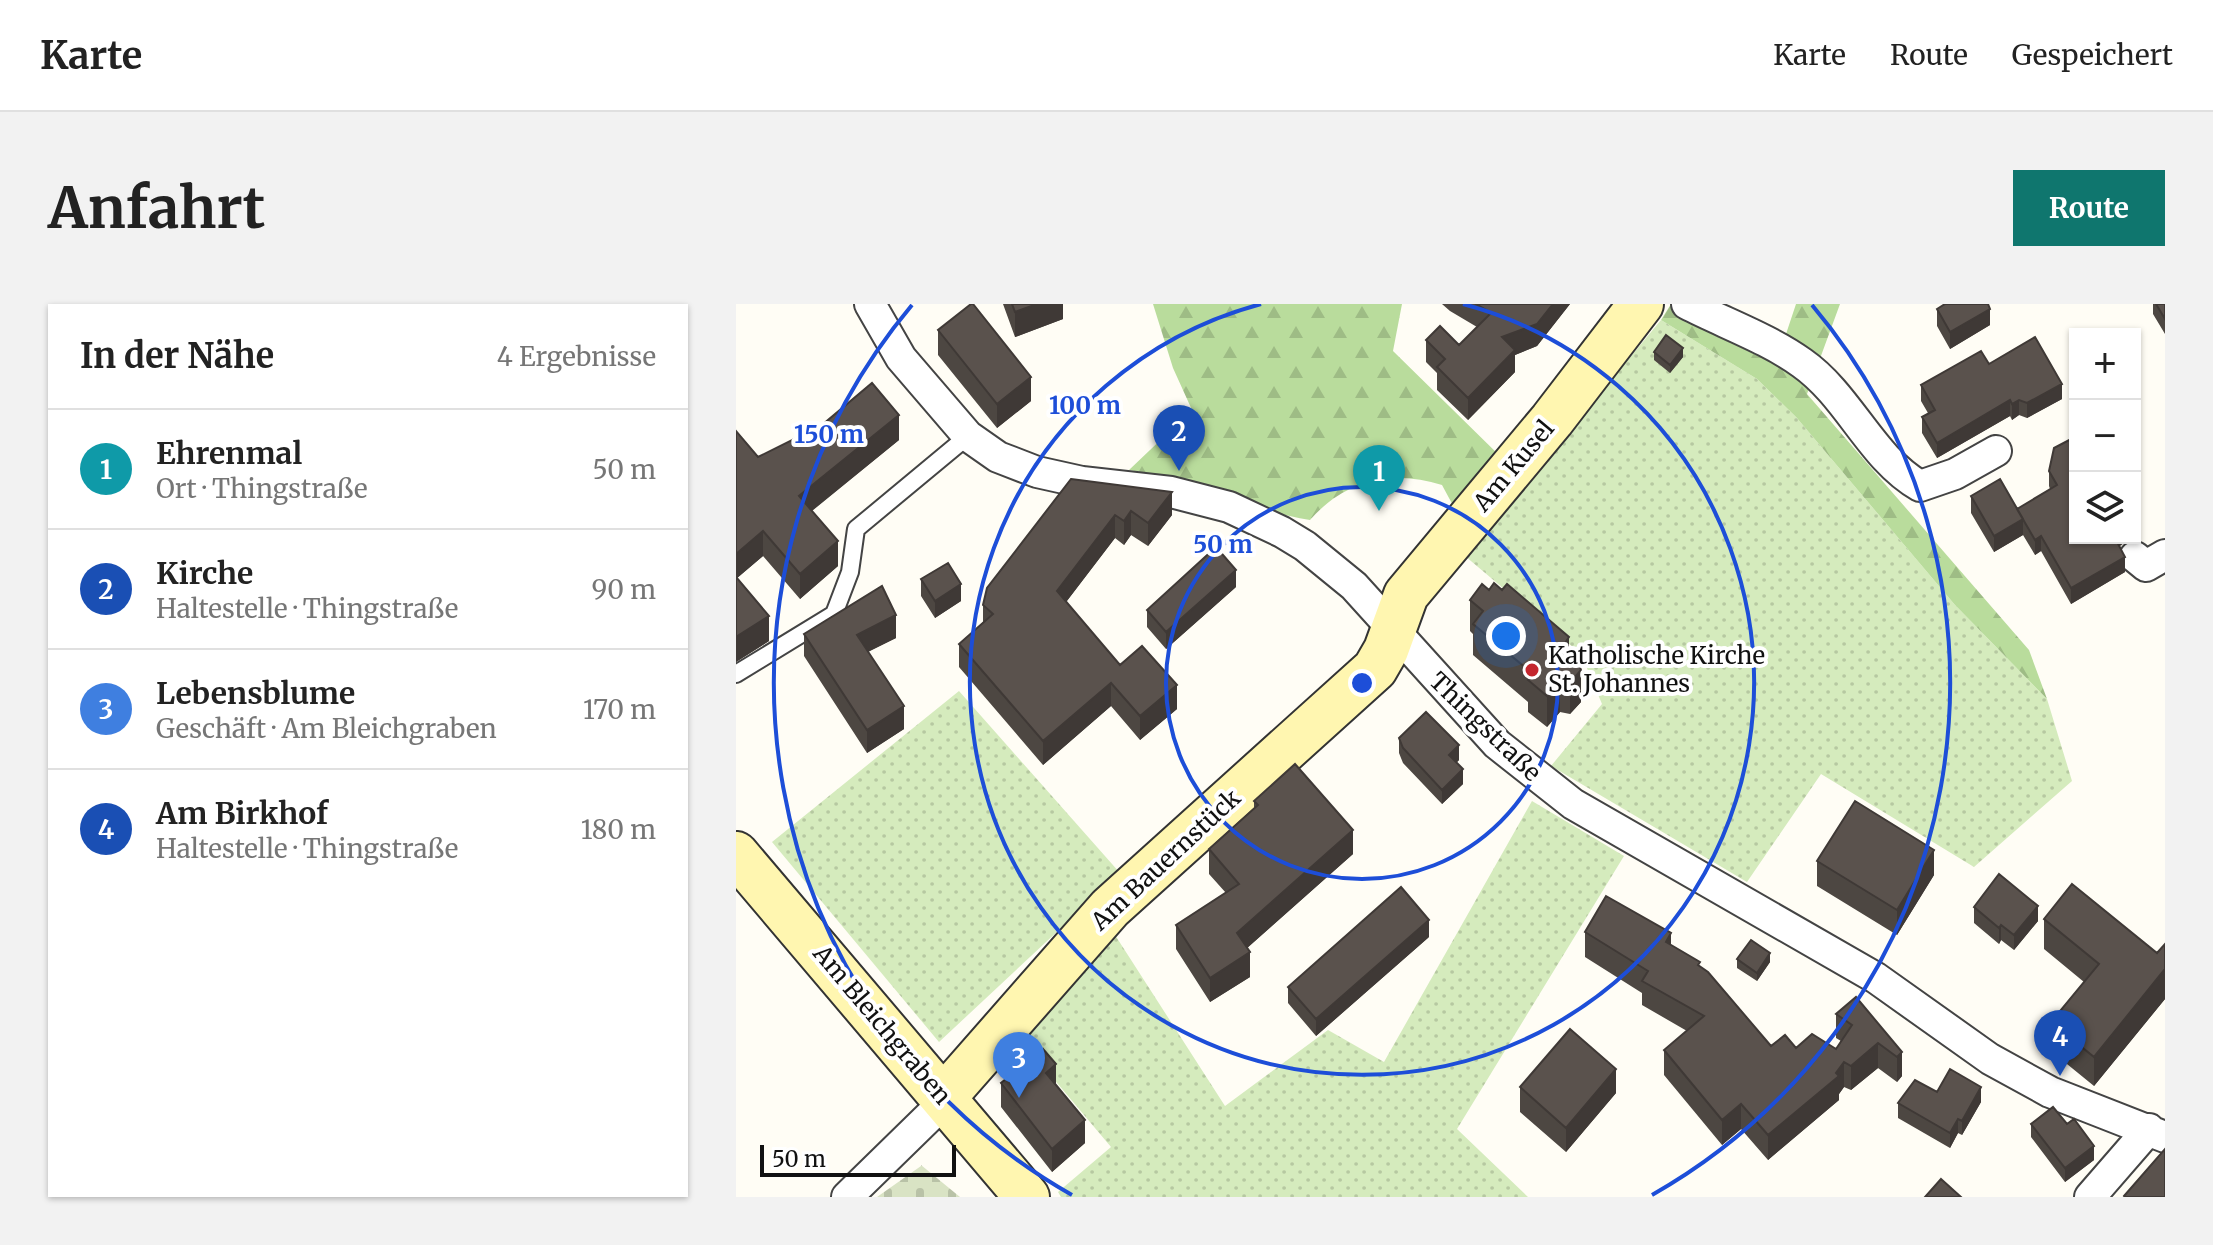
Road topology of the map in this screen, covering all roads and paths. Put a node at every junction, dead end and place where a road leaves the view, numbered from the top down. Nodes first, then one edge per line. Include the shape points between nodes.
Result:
1 (870, 304) edge
2 (1641, 304) edge
3 (1687, 304) edge
4 (968, 436) junction
5 (1996, 451) dead end
6 (1393, 629) junction
7 (736, 674) edge
8 (736, 854) edge
9 (943, 1098) junction
10 (2157, 1133) edge
11 (847, 1197) edge
12 (1027, 1197) edge
13 (2090, 1197) edge

1 - 4 street, Thingstraße via 901,358
2 - 6 street, Am Kusel via 1406,595
3 - 5 street via 1803,363 1900,474 1920,486
4 - 6 street, Thingstraße via 998,457 1037,472 1171,492 1229,507 1305,546 1354,586
4 - 7 lane via 856,529 850,572 834,614
6 - 9 street, Am Bauernstück via 1375,669 1110,908
6 - 10 street, Thingstraße via 1497,744 1573,804 1876,978 1982,1055 2050,1092
8 - 9 street, Am Bleichgraben
9 - 11 street
9 - 12 street, Am Bleichgraben
10 - 13 street

